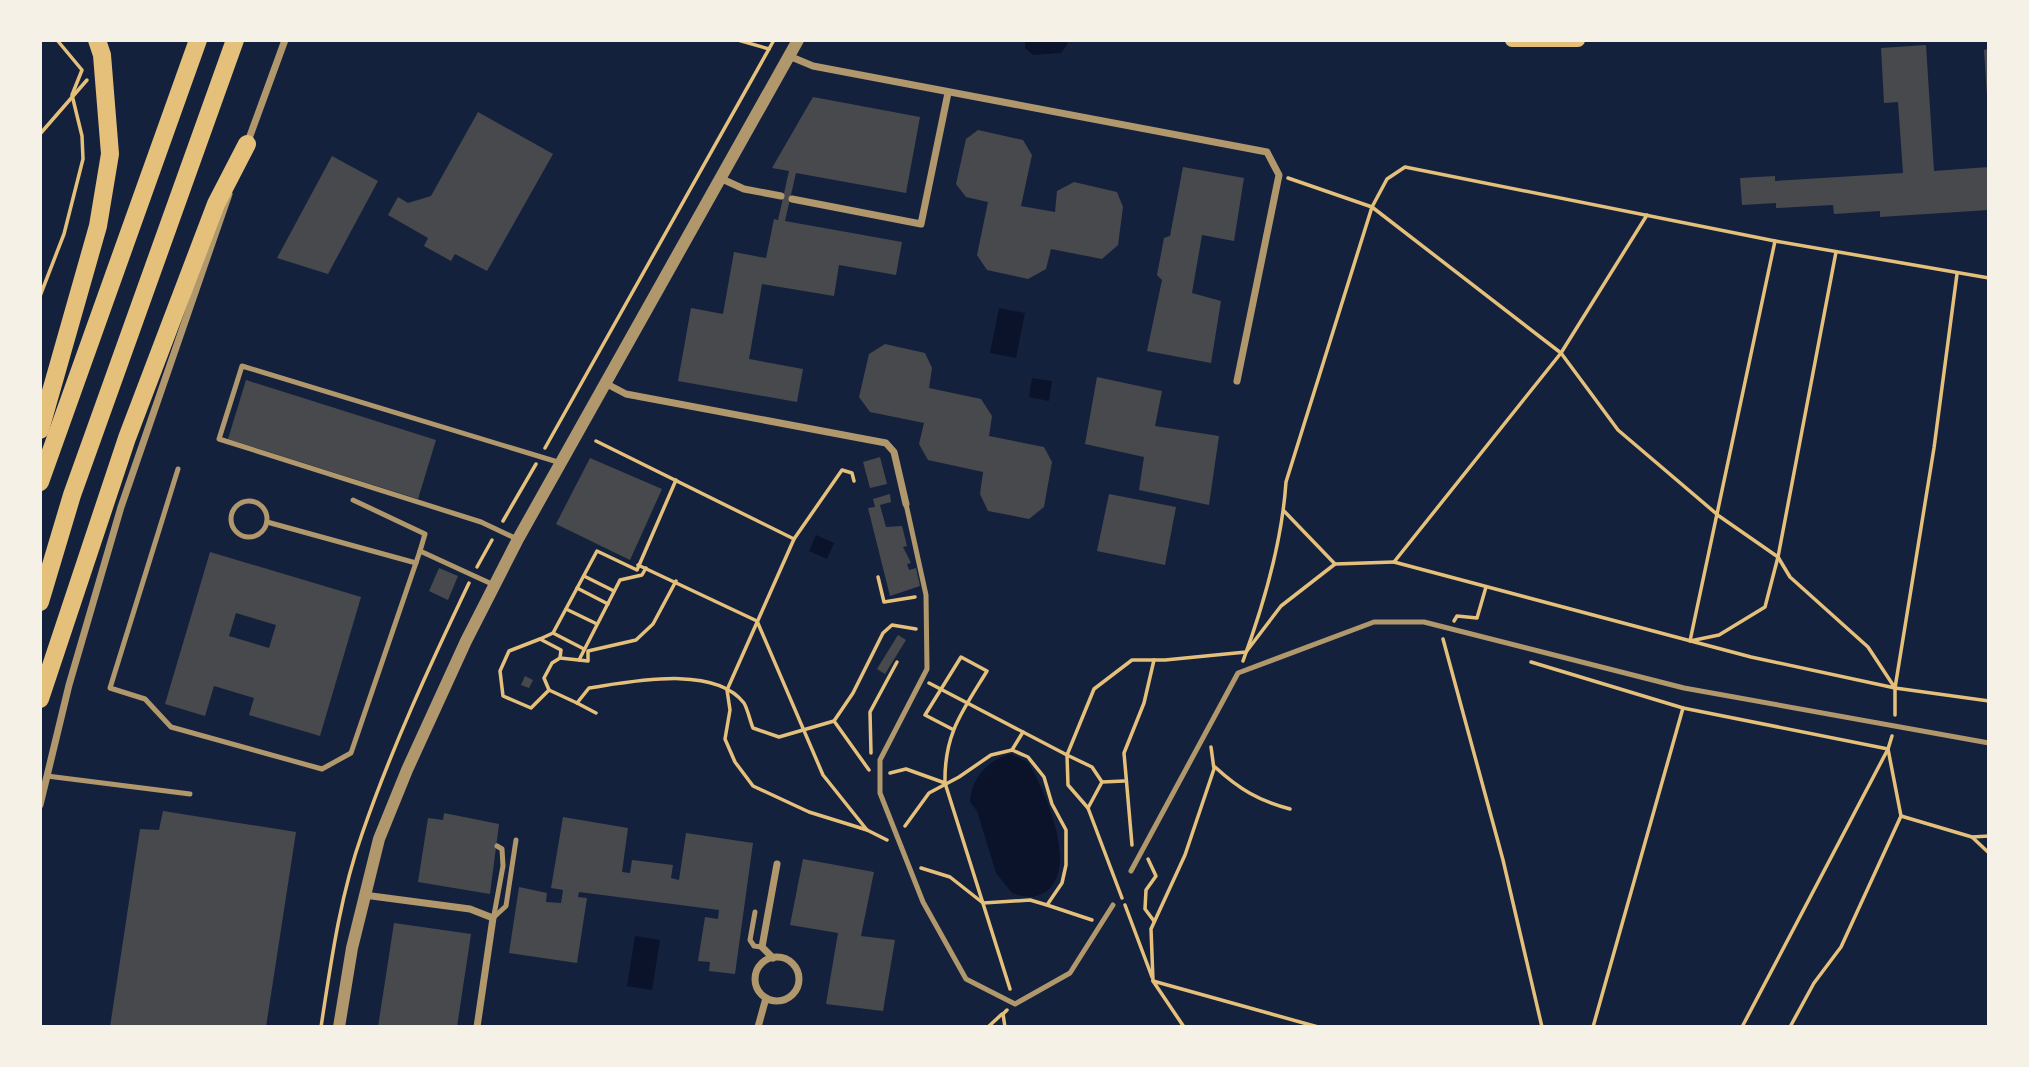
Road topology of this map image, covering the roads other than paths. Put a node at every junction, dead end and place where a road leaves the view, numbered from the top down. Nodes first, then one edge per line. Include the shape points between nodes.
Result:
1 (97, 40) edge
2 (198, 40) edge
3 (235, 40) edge
4 (285, 40) edge
5 (798, 40) edge
6 (1514, 40) edge
7 (1578, 40) edge
8 (1542, 41) edge
9 (789, 56) junction
10 (948, 93) junction
11 (247, 144) junction
12 (722, 178) junction
13 (781, 196) dead end
14 (792, 199) dead end
15 (1237, 381) dead end
16 (605, 383) junction
17 (40, 430) edge
18 (561, 463) junction
19 (178, 470) dead end
20 (40, 482) edge
21 (353, 500) dead end
22 (906, 504) joint
23 (267, 522) junction
24 (517, 539) junction
25 (420, 551) junction
26 (416, 563) junction
27 (494, 585) junction
28 (40, 601) edge
29 (40, 699) edge
30 (1989, 743) edge
31 (47, 776) junction
32 (190, 794) dead end
33 (40, 805) edge
34 (516, 841) dead end
35 (497, 846) dead end
36 (776, 864) dead end
37 (1133, 867) road end
38 (364, 895) junction
39 (1113, 905) dead end
40 (755, 912) dead end
41 (493, 918) junction
42 (762, 947) junction
43 (773, 958) junction
44 (766, 998) junction
45 (339, 1027) edge
46 (477, 1027) edge
47 (758, 1027) edge

1 - 17 highway via 110,154 98,226
2 - 20 highway
3 - 28 highway via 72,495
4 - 11 street
5 - 9 street
6 - 8 main road
7 - 8 main road
9 - 10 street via 813,66
9 - 12 street
10 - 14 street via 921,224
10 - 15 street via 1267,152 1279,175
11 - 29 highway via 216,204 127,438
11 - 31 street via 121,507
12 - 13 street via 744,189
12 - 16 street
16 - 18 street
16 - 22 street via 626,394 886,443 894,452
18 - 24 street
18 - 24 lane via 242,366 219,439 481,522
19 - 26 lane via 110,688 145,699 171,727 323,769 351,752
21 - 25 lane via 425,534
22 - 39 lane via 926,595 927,669 880,760 880,793 923,902 966,979 1015,1004 1070,973
23 - 23 lane via 261,505 250,500 234,507 230,519 238,534 250,537 261,532
23 - 26 lane
24 - 27 street
25 - 26 lane
25 - 27 lane
27 - 38 street via 407,770 379,839
30 - 37 lane via 1684,688 1424,622 1374,622 1238,673
31 - 32 lane
31 - 33 street
34 - 41 lane via 506,906
35 - 41 lane via 502,849 503,866
36 - 42 street
38 - 41 street via 470,909
38 - 45 street
40 - 42 lane via 750,940
41 - 46 street
42 - 43 street
43 - 44 street via 757,972 757,987
43 - 44 street via 793,964 799,983 786,1000
44 - 47 street

